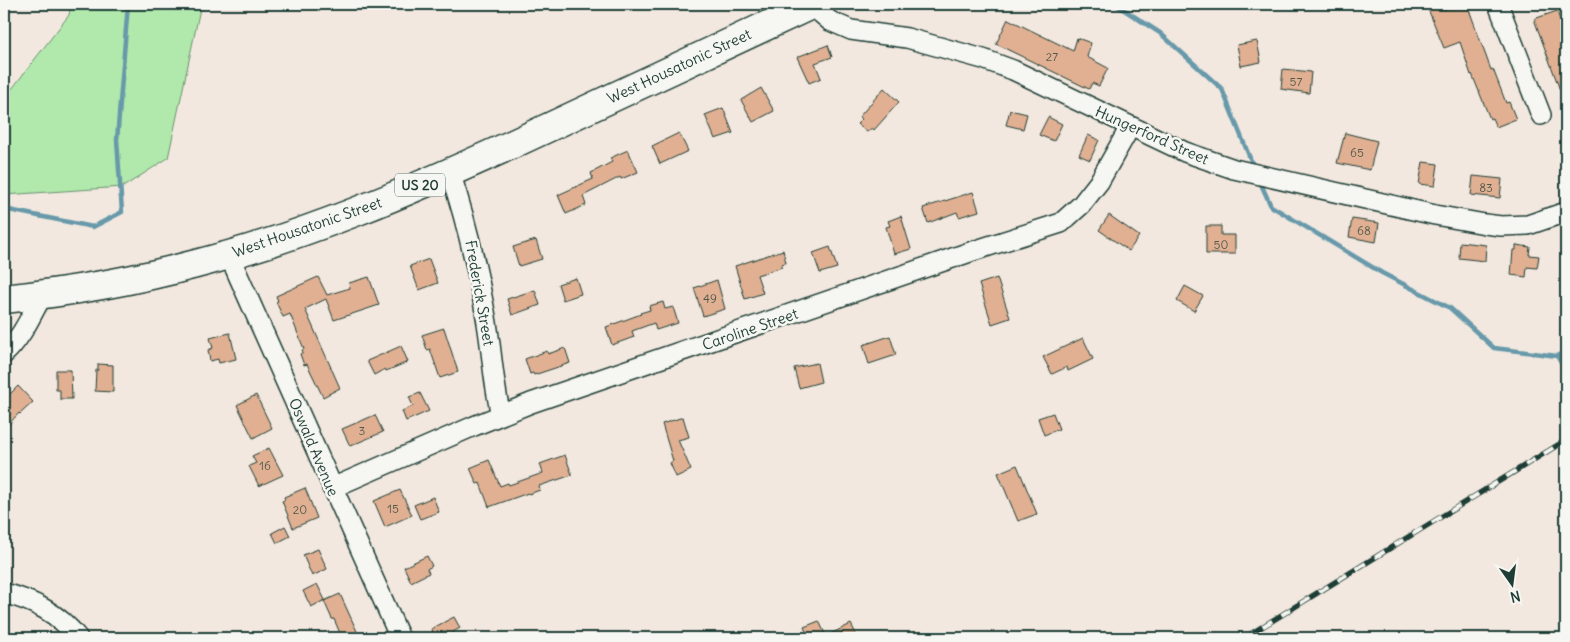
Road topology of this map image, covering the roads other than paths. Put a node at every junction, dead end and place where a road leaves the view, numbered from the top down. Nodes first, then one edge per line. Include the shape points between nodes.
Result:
1 (812, 4) edge
2 (1498, 4) edge
3 (1541, 115) dead end
4 (1130, 127) junction
5 (450, 172) junction
6 (1566, 212) edge
7 (229, 255) junction
8 (43, 294) junction
9 (4, 299) edge
10 (4, 354) edge
11 (501, 415) junction
12 (332, 488) junction
13 (4, 593) edge
14 (78, 638) edge
15 (400, 638) edge

1 - 4 street, Hungerford Street via 830,21 851,30 907,38 1005,67
1 - 5 highway, West Housatonic Street / US 20
2 - 3 street
4 - 6 street, Hungerford Street via 1185,152 1234,169 1444,217 1501,226 1528,225
4 - 11 street, Caroline Street via 1099,182 1061,223
5 - 7 highway, West Housatonic Street / US 20 via 333,221
5 - 11 street, Frederick Street via 473,252
7 - 8 highway, West Housatonic Street / US 20 via 140,278
7 - 12 street, Oswald Avenue
8 - 9 highway, West Housatonic Street / US 20
8 - 10 street
11 - 12 street, Caroline Street
12 - 15 street, Oswald Avenue
13 - 14 street via 27,599 52,613

